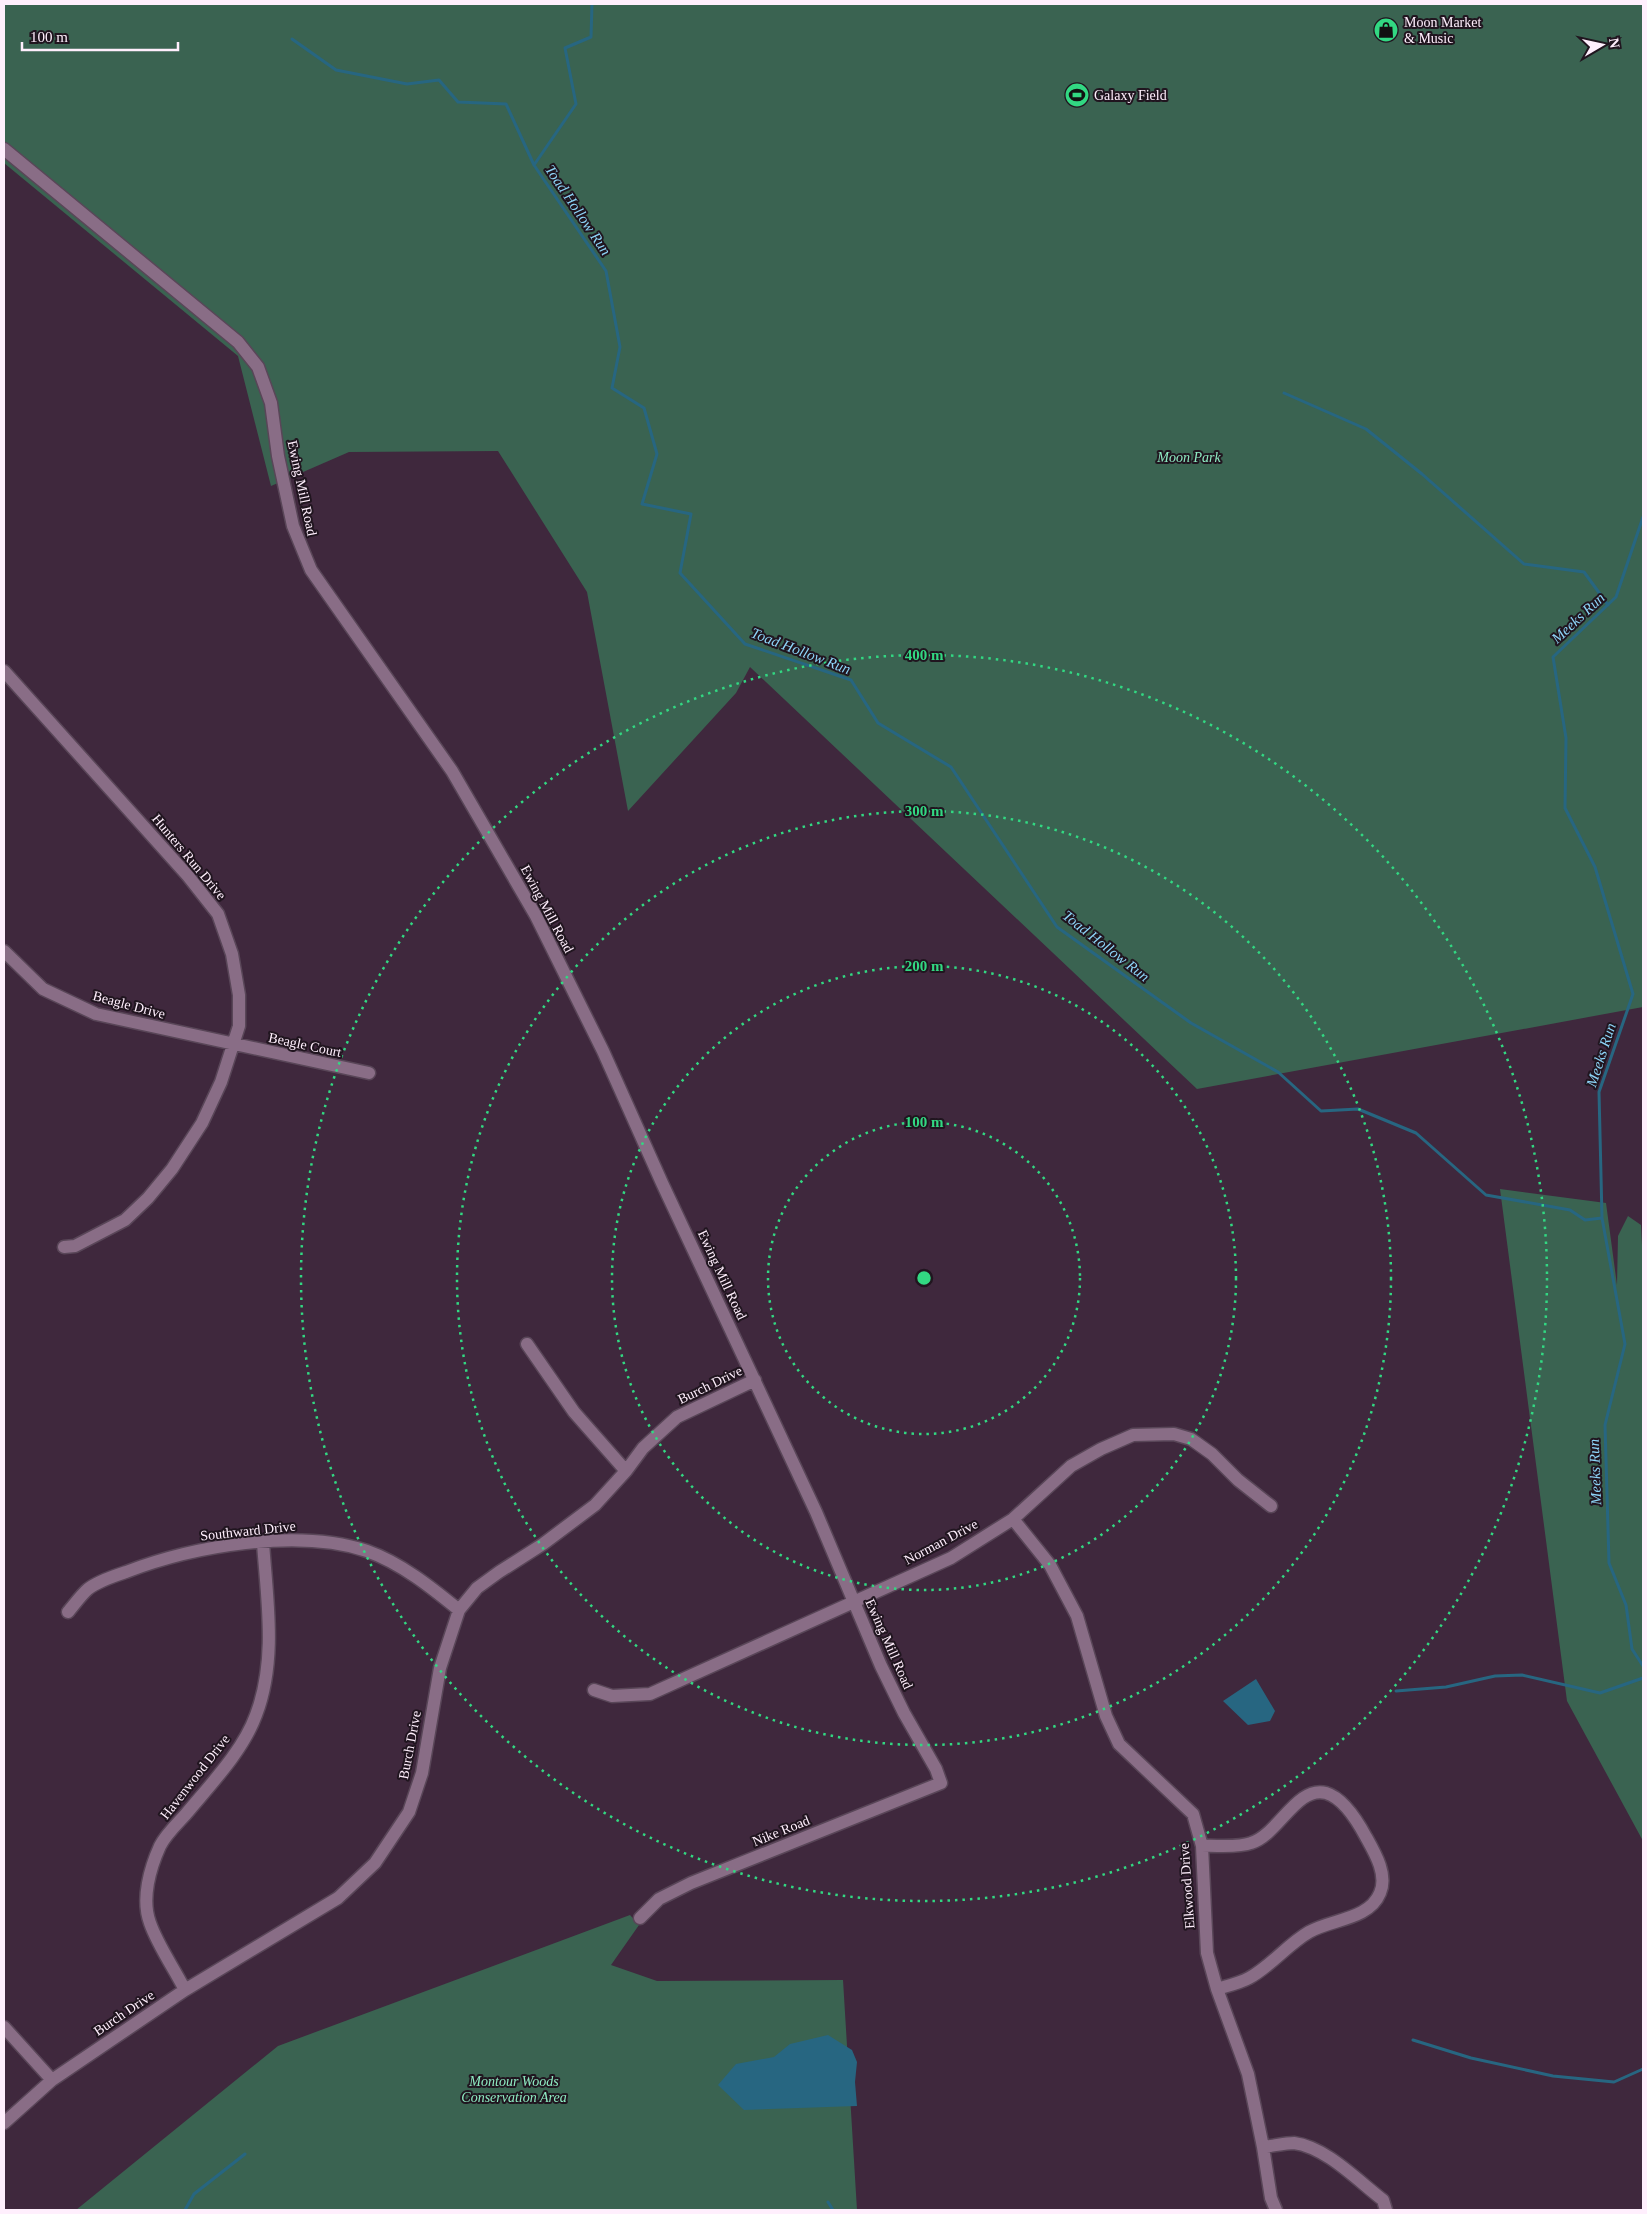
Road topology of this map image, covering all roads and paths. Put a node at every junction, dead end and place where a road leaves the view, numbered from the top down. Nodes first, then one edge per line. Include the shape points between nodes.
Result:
1 (4, 149) edge
2 (4, 671) edge
3 (4, 951) edge
4 (234, 1045) junction
5 (369, 1073) dead end
6 (64, 1247) dead end
7 (527, 1344) dead end
8 (754, 1380) junction
9 (626, 1471) junction
10 (1271, 1506) dead end
11 (1013, 1519) junction
12 (263, 1543) junction
13 (854, 1602) junction
14 (459, 1610) junction
15 (68, 1612) dead end
16 (594, 1690) dead end
17 (941, 1783) joint
18 (1202, 1846) junction
19 (640, 1918) dead end
20 (1217, 1989) junction
21 (185, 1990) junction
22 (4, 2027) edge
23 (52, 2080) junction
24 (4, 2123) edge
25 (1263, 2148) junction
26 (1276, 2210) edge
27 (1386, 2210) edge

1 - 8 street, Ewing Mill Road via 238,342 258,367 272,403 278,456 293,526 311,570 452,771 536,916 603,1050
2 - 4 street, Hunters Run Drive via 188,876 218,914 232,954 239,995 239,1026
3 - 4 street, Beagle Drive via 43,989 96,1014
4 - 5 street, Beagle Court
4 - 6 street, Hunters Run Drive via 202,1123 172,1169 125,1220 75,1246
7 - 9 street via 574,1412
8 - 9 street, Burch Drive via 677,1417 643,1448
8 - 13 street, Ewing Mill Road
9 - 14 street, Burch Drive via 595,1505 485,1583
10 - 11 street, Norman Drive via 1191,1439 1174,1434 1133,1435 1070,1466
11 - 13 street, Norman Drive via 951,1558
11 - 18 street, Elkwood Drive via 1050,1565 1077,1616 1106,1716 1119,1744 1193,1814
12 - 14 street, Southward Drive via 302,1541 367,1552 420,1579
12 - 15 street, Southward Drive via 233,1545 155,1561 88,1589
12 - 21 street, Havenwood Drive via 269,1624 268,1672 256,1716 237,1750 161,1844 150,1871 147,1895 149,1922
13 - 16 street, Norman Drive via 650,1694 612,1696
13 - 17 street, Ewing Mill Road via 881,1666
14 - 21 street, Burch Drive via 440,1668 422,1773 409,1812 375,1863 338,1898
17 - 19 street, Nike Road via 690,1883 659,1898
18 - 20 street, Elkwood Drive via 1207,1953
18 - 20 street via 1250,1844 1268,1834 1301,1798 1327,1793 1348,1808 1382,1871 1383,1884 1373,1904 1360,1913 1309,1932 1249,1978
20 - 25 street, Elkwood Drive via 1248,2074
21 - 23 street, Burch Drive
22 - 23 street
23 - 24 street, Burch Drive
25 - 26 street, Elkwood Drive
25 - 27 street via 1292,2143 1311,2146 1383,2200

